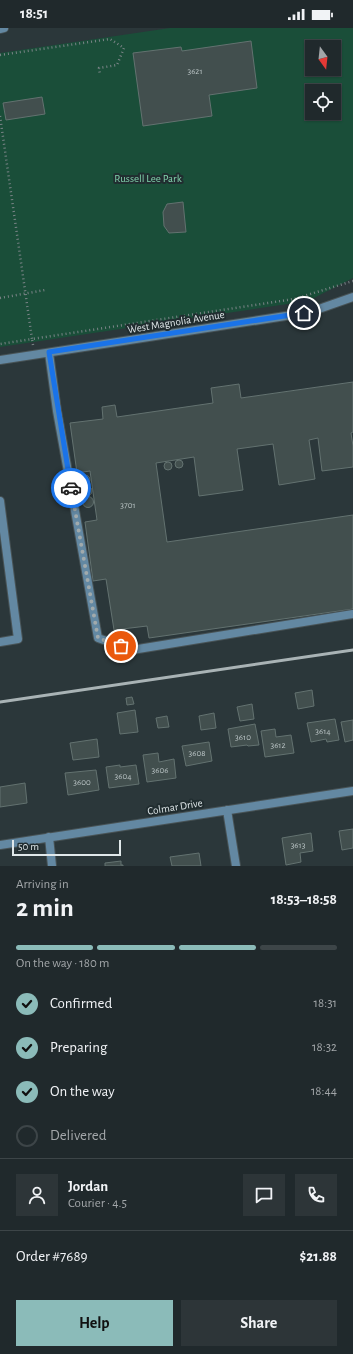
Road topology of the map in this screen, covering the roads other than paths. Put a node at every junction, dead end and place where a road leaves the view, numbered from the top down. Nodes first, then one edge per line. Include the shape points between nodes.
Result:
1 (4, 28) edge
2 (0, 29) edge
3 (353, 297) edge
4 (49, 352) junction
5 (0, 360) edge
6 (0, 501) edge
7 (353, 614) edge
8 (0, 642) edge
9 (353, 791) edge
10 (227, 810) junction
11 (49, 837) junction
12 (0, 844) edge
13 (52, 866) edge
14 (236, 866) edge

1 - 2 street
3 - 4 street, West Magnolia Avenue via 292,316
4 - 5 street, West Magnolia Avenue
4 - 7 street via 98,638 132,650
6 - 8 street via 18,639
9 - 10 street, Colmar Drive
10 - 11 street, Colmar Drive
10 - 14 street
11 - 12 street, Colmar Drive
11 - 13 street

